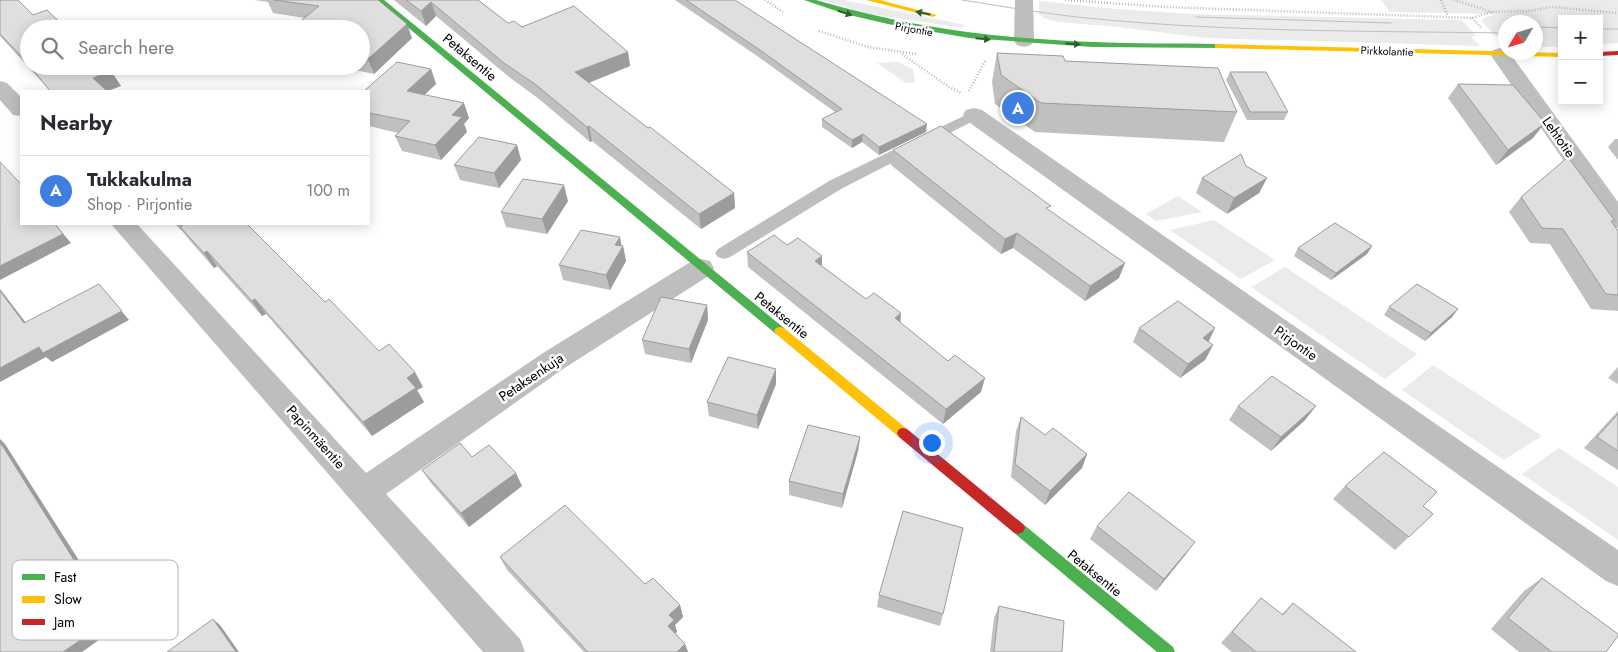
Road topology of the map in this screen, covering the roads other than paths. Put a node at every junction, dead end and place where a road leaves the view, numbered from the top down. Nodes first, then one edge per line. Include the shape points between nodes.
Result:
1 (379, 0) edge
2 (808, 0) edge
3 (870, 0) edge
4 (1024, 0) edge
5 (944, 16) dead end
6 (1024, 29) junction
7 (1122, 34) dead end
8 (1213, 46) junction
9 (1618, 53) edge
10 (1498, 54) edge
11 (1603, 54) edge
12 (1543, 55) edge
13 (1558, 55) edge
14 (1504, 60) edge
15 (0, 87) edge
16 (20, 109) edge
17 (974, 115) joint
18 (1618, 220) edge
19 (124, 225) edge
20 (712, 260) junction
21 (365, 491) junction
22 (1618, 570) edge
23 (507, 652) edge
24 (1168, 652) edge

1 - 20 main road, Petaksentie
2 -> 6 main road, Pirjontie via 869,20 969,37
5 -> 3 main road, Pirjontie
4 - 6 street
6 -> 8 main road, Pirkkolantie via 1170,48
7 - 8 main road, Pirkkolantie
8 - 10 main road, Pirkkolantie
9 - 11 main road
12 - 13 main road, Pirkkolantie
14 - 18 street, Lehtotie
15 - 16 street
17 - 20 lane, Petaksenkuja via 835,185
17 - 22 street, Pirjontie
19 - 21 street, Papinmäentie
20 - 21 street, Petaksenkuja via 553,361
20 - 24 main road, Petaksentie
21 - 23 street, Papinmäentie

